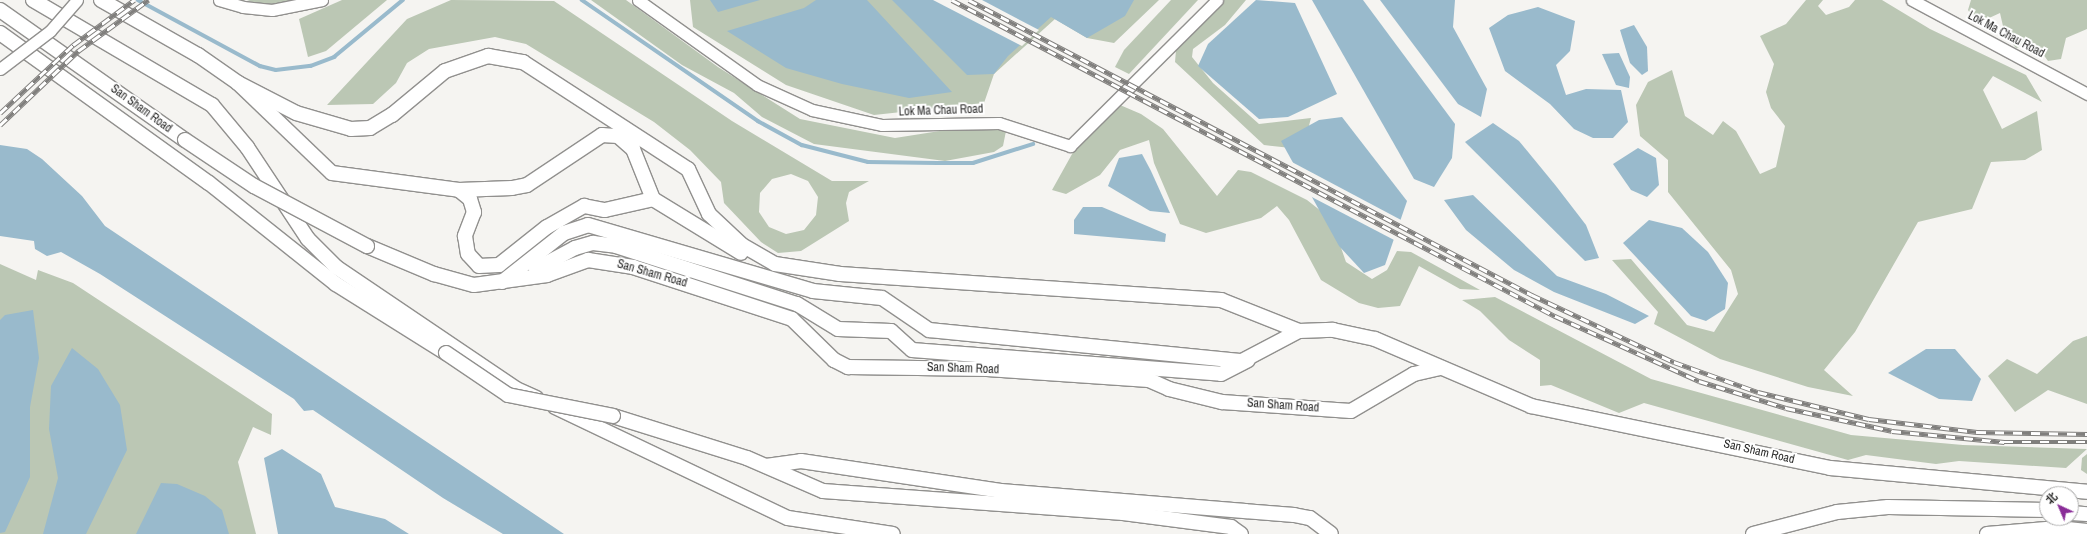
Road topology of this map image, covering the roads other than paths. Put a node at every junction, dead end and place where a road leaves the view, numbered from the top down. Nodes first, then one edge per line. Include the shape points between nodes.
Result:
1 (33, 0) edge
2 (78, 0) edge
3 (101, 0) edge
4 (219, 0) edge
5 (322, 0) edge
6 (638, 0) edge
7 (1217, 0) edge
8 (1912, 0) edge
9 (0, 10) edge
10 (0, 33) edge
11 (0, 69) edge
12 (238, 83) junction
13 (2087, 94) edge
14 (459, 190) junction
15 (653, 199) junction
16 (263, 225) junction
17 (775, 264) junction
18 (336, 267) junction
19 (500, 284) junction
20 (1299, 331) junction
21 (1248, 360) junction
22 (1441, 368) junction
23 (766, 466) junction
24 (2087, 492) edge
25 (2039, 510) edge
26 (2087, 531) edge
27 (893, 534) edge
28 (1241, 534) edge
29 (1331, 534) edge
30 (1753, 534) edge
31 (1987, 534) edge

1 - 18 main road, San Sham Road via 212,105 247,147 308,239
2 - 11 street, bridge via 50,31
3 - 12 main road, San Sham Road via 198,55
4 - 5 street via 243,7 272,10
6 - 7 street, Lok Ma Chau Road via 757,85 812,110 882,125 993,122 1070,146
8 - 13 street, Lok Ma Chau Road
9 - 19 main road, San Sham Road, bridge via 248,183 367,246 434,274 474,284
10 - 16 main road, San Sham Road
12 - 14 main road, San Sham Road via 332,173
12 - 17 main road, San Sham Road via 296,113 351,129 370,128 392,115 445,71 488,56 523,62 688,169 709,214 742,245
14 - 15 main road, San Sham Road via 527,185 602,135 618,136 633,149
14 - 15 main road via 470,199 474,212 465,236 468,254 479,266 499,265 547,227 584,206 605,210
15 - 17 main road, San Sham Road via 754,261
16 - 18 main road, San Sham Road via 285,234
16 - 23 main road, San Sham Road, bridge via 336,284 508,395 613,416
17 - 20 main road, San Sham Road via 840,274 1221,300
18 - 27 main road, San Sham Road via 516,389 757,506 814,525
19 - 21 main road, San Sham Road via 575,248 593,244 616,246 797,304 838,329 891,331 912,350 1222,374
19 - 21 main road via 564,234 588,225 813,291 882,298 929,330
19 - 22 main road, San Sham Road via 598,259 632,267 792,319 834,360 848,367 988,369 1149,380 1169,389 1222,402 1351,411 1414,374
20 - 21 main road, San Sham Road
20 - 22 main road, San Sham Road via 1333,330 1374,340
22 - 24 main road, San Sham Road via 1531,406 1830,468
23 - 28 main road, San Sham Road via 823,491 1123,513 1231,527
23 - 29 main road, San Sham Road via 801,461 1001,491 1294,515 1310,518
25 - 30 main road via 1888,507 1837,512
26 - 31 main road via 2058,528

